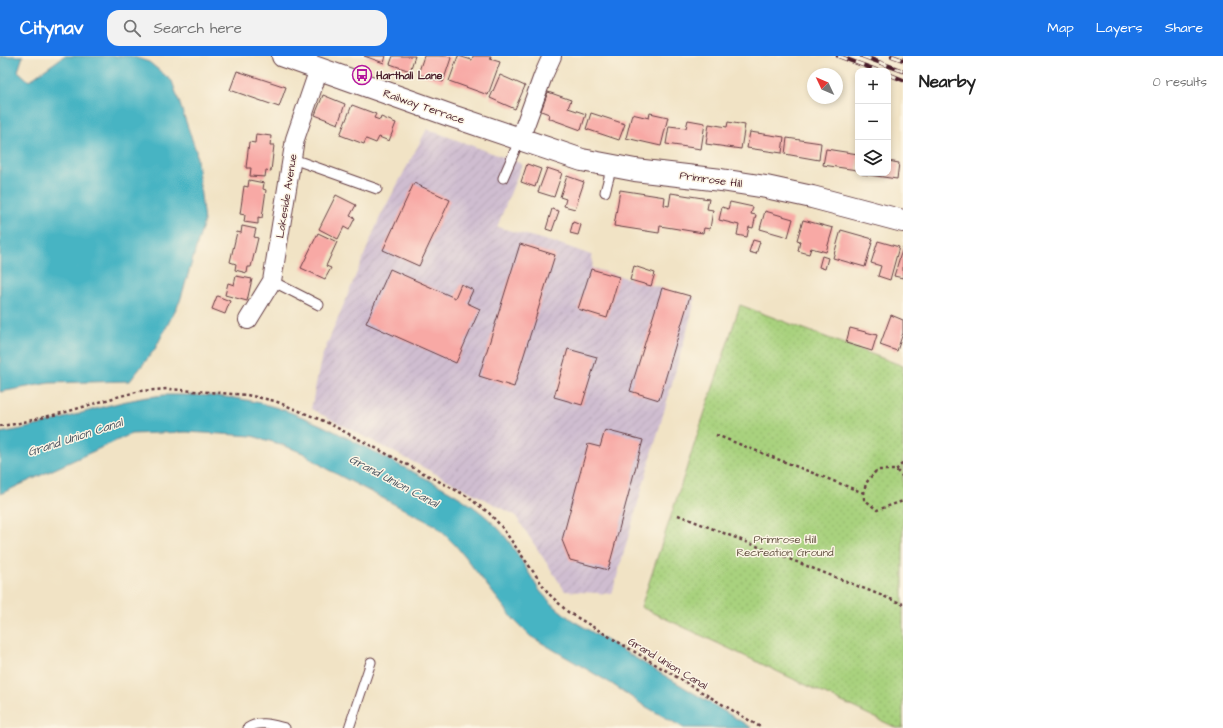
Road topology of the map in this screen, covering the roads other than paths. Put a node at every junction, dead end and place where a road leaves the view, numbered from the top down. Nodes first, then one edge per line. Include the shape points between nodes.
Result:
1 (552, 56) edge
2 (289, 57) edge
3 (318, 69) junction
4 (520, 139) junction
5 (293, 159) junction
6 (612, 166) junction
7 (503, 178) dead end
8 (377, 188) dead end
9 (605, 192) dead end
10 (903, 221) edge
11 (272, 281) junction
12 (319, 305) dead end
13 (248, 320) dead end
14 (370, 662) dead end
15 (248, 728) edge
16 (285, 728) edge
17 (349, 728) edge

1 - 4 street
2 - 3 street, Railway Terrace
3 - 4 street, Railway Terrace
3 - 5 street, Lakeside Avenue via 295,139
4 - 6 street, Primrose Hill via 582,160
4 - 7 lane
5 - 8 lane
5 - 11 street, Lakeside Avenue
6 - 9 lane
6 - 10 street, Primrose Hill via 766,187
11 - 12 lane
11 - 13 street, Lakeside Avenue
14 - 17 lane
15 - 16 lane via 265,724

